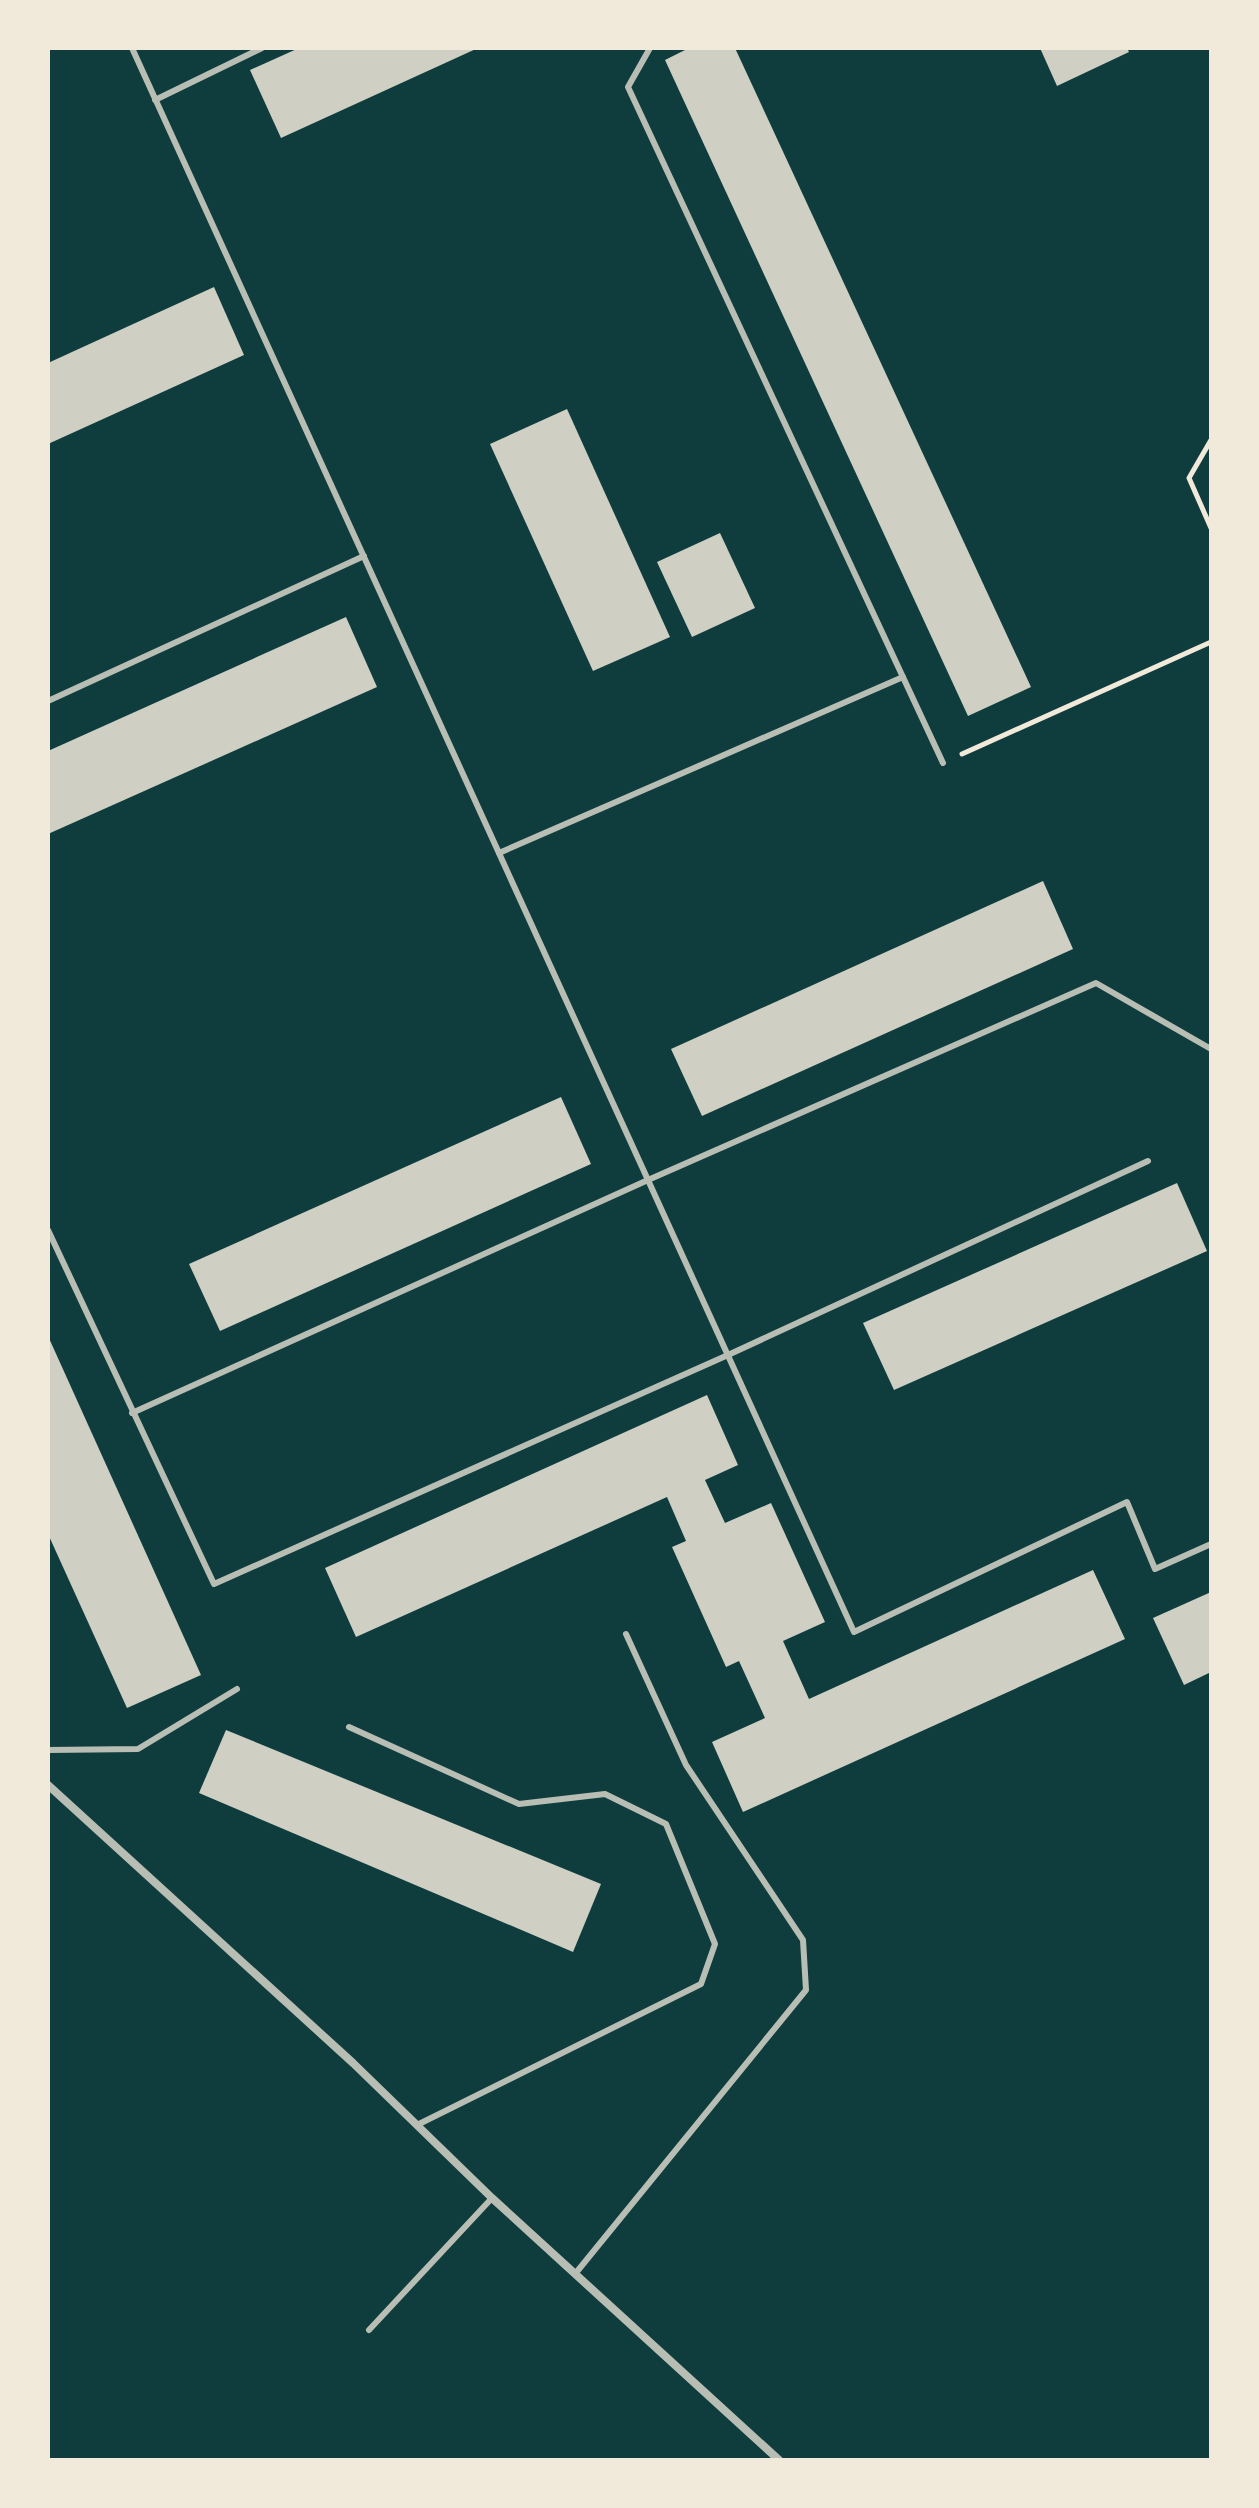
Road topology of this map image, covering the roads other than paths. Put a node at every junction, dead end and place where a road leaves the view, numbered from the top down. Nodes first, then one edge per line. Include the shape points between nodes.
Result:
1 (132, 48) edge
2 (262, 48) edge
3 (650, 48) edge
4 (155, 100) junction
5 (364, 556) junction
6 (903, 677) junction
7 (48, 701) edge
8 (943, 763) road end
9 (499, 853) junction
10 (1211, 1049) edge
11 (1148, 1161) dead end
12 (648, 1180) junction
13 (48, 1230) edge
14 (728, 1355) junction
15 (132, 1413) junction
16 (1211, 1544) edge
17 (626, 1634) dead end
18 (237, 1689) dead end
19 (349, 1727) dead end
20 (48, 1750) edge
21 (48, 1785) edge
22 (417, 2125) junction
23 (492, 2198) junction
24 (575, 2274) junction
25 (369, 2330) dead end
26 (779, 2460) edge

1 - 4 lane
2 - 4 lane
3 - 6 lane via 628,87
4 - 5 lane
5 - 7 lane
5 - 9 lane
6 - 8 lane
6 - 9 lane
9 - 12 lane
10 - 12 lane via 1096,983
11 - 14 lane
12 - 14 lane
12 - 15 lane
13 - 15 lane
14 - 15 lane via 214,1584
14 - 16 lane via 854,1632 1127,1502 1155,1569
17 - 24 lane via 686,1765 803,1940 806,1990
18 - 20 lane via 138,1749
19 - 22 lane via 519,1804 605,1794 666,1824 715,1944 701,1984
21 - 22 street
22 - 23 street
23 - 24 street
23 - 25 lane
24 - 26 street

